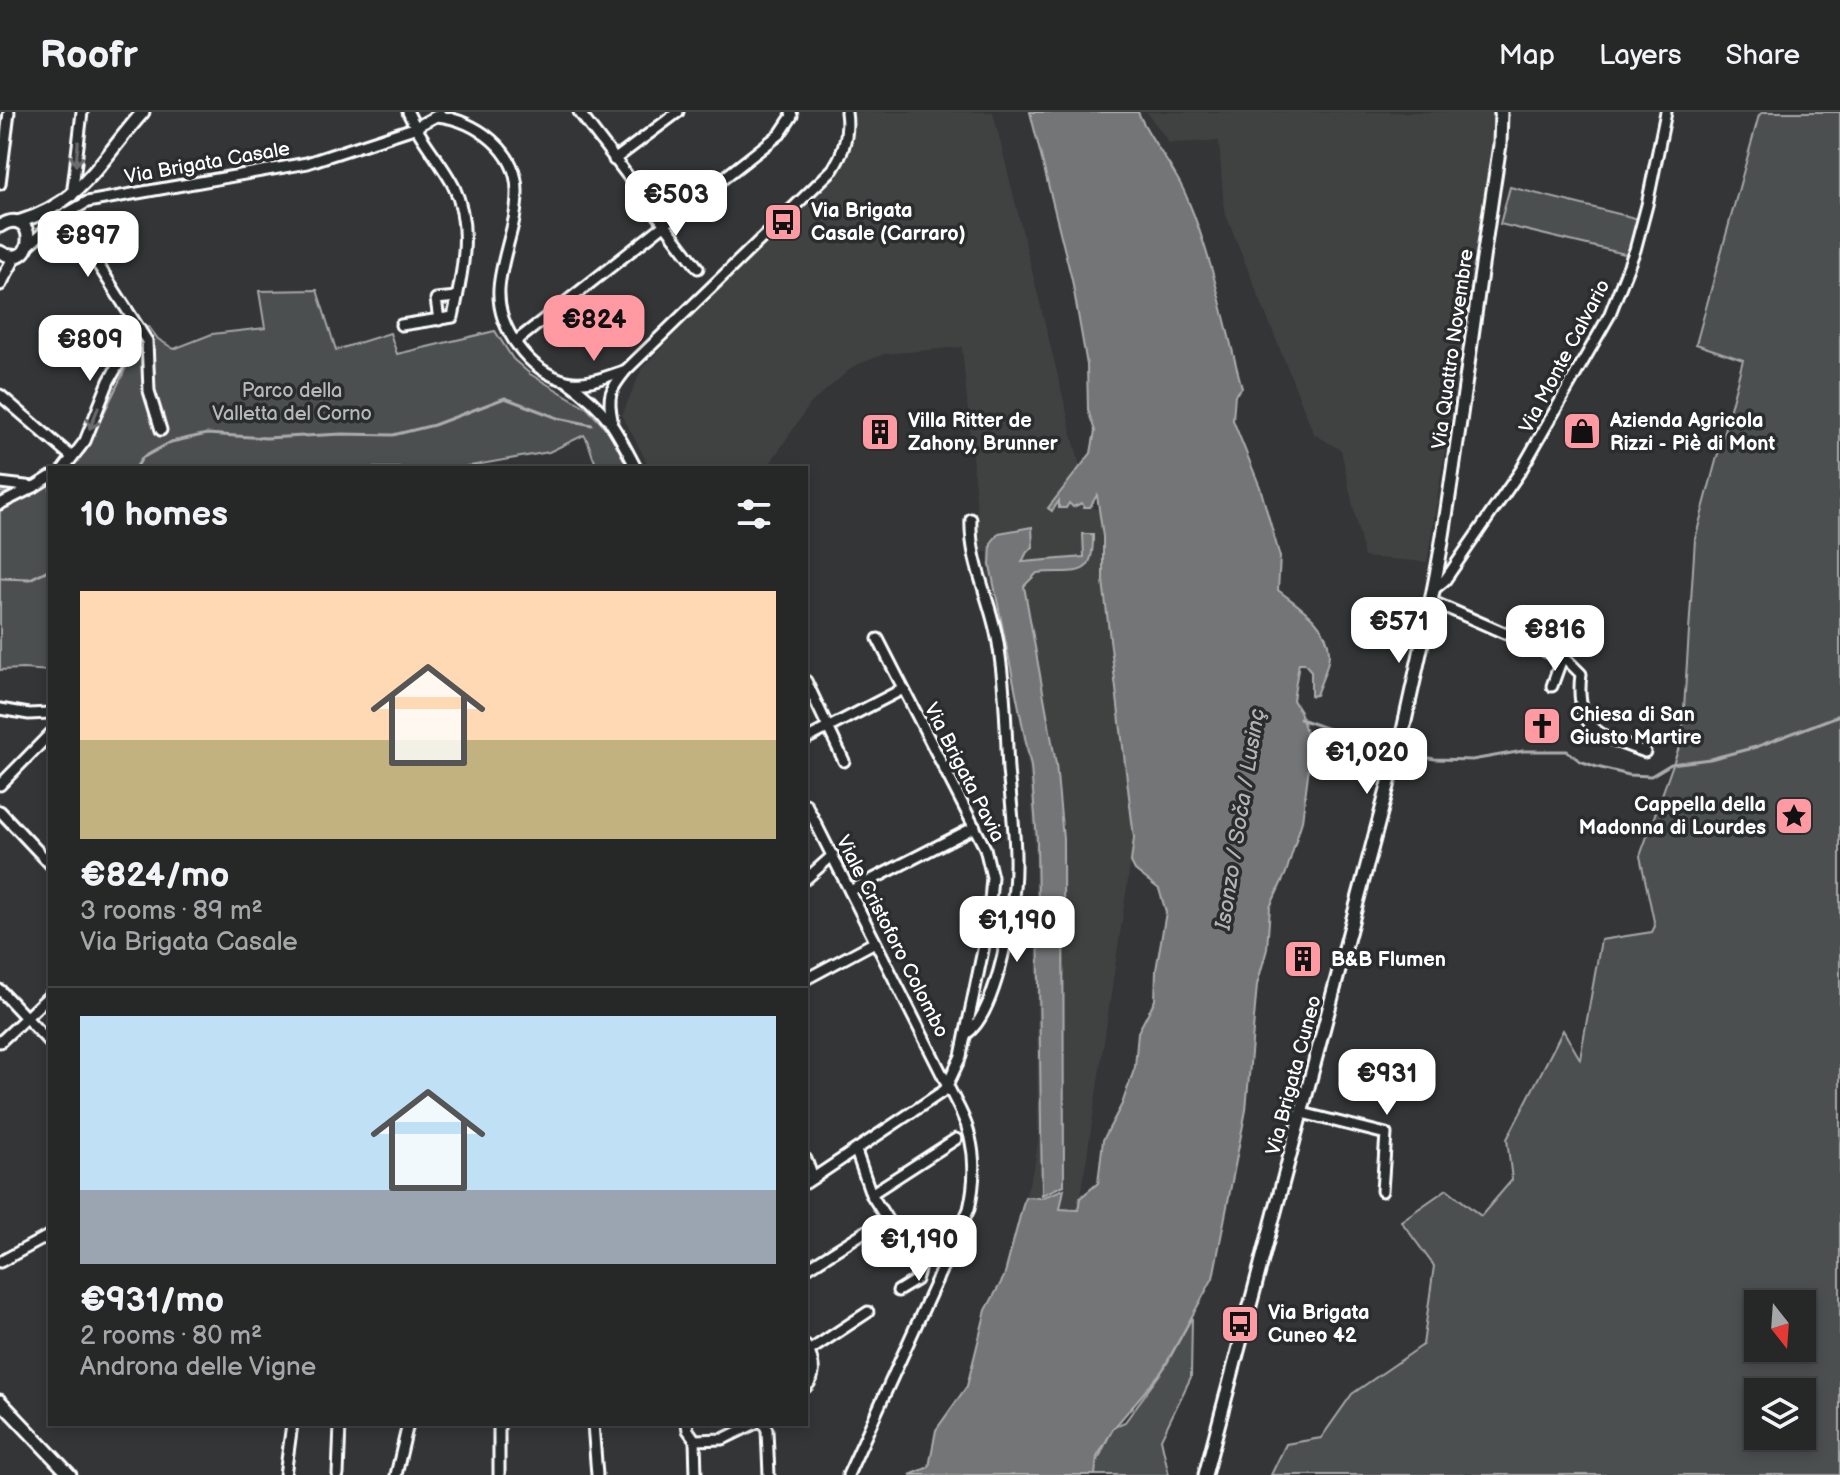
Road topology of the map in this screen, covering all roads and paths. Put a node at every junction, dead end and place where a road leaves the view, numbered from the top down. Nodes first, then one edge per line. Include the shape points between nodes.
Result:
1 (9, 112) edge
2 (82, 112) edge
3 (137, 112) edge
4 (143, 112) edge
5 (408, 112) edge
6 (579, 112) edge
7 (678, 112) edge
8 (791, 112) edge
9 (846, 112) edge
10 (1501, 112) edge
11 (1666, 112) edge
12 (442, 114) edge
13 (131, 126) junction
14 (414, 128) junction
15 (614, 160) junction
16 (0, 184) edge
17 (85, 184) junction
18 (72, 196) junction
19 (87, 202) junction
20 (62, 216) junction
21 (2, 223) edge
22 (667, 225) junction
23 (22, 226) junction
24 (28, 246) junction
25 (5, 254) edge
26 (698, 268) dead end
27 (0, 284) edge
28 (457, 297) junction
29 (439, 320) junction
30 (401, 325) dead end
31 (139, 328) junction
32 (515, 342) junction
33 (626, 370) junction
34 (567, 381) junction
35 (0, 395) edge
36 (613, 422) junction
37 (161, 430) dead end
38 (72, 457) junction
39 (65, 466) edge
40 (635, 466) edge
41 (48, 478) edge
42 (0, 483) edge
43 (34, 487) junction
44 (0, 504) edge
45 (971, 519) dead end
46 (1432, 595) junction
47 (878, 639) dead end
48 (1562, 658) junction
49 (808, 685) edge
50 (1552, 686) dead end
51 (903, 689) junction
52 (0, 709) edge
53 (48, 713) edge
54 (828, 728) junction
55 (48, 736) edge
56 (808, 738) edge
57 (1645, 752) dead end
58 (844, 761) dead end
59 (0, 785) edge
60 (808, 808) edge
61 (0, 811) edge
62 (975, 827) junction
63 (833, 855) junction
64 (48, 862) edge
65 (808, 877) edge
66 (850, 891) junction
67 (875, 942) junction
68 (808, 978) edge
69 (0, 990) edge
70 (48, 997) edge
71 (26, 1018) junction
72 (966, 1034) junction
73 (48, 1041) edge
74 (0, 1042) edge
75 (948, 1084) junction
76 (1302, 1113) junction
77 (956, 1139) dead end
78 (856, 1151) junction
79 (810, 1180) edge
80 (1382, 1191) dead end
81 (871, 1194) junction
82 (885, 1219) junction
83 (48, 1236) edge
84 (1, 1260) edge
85 (808, 1268) edge
86 (898, 1291) dead end
87 (868, 1312) dead end
88 (808, 1349) edge
89 (808, 1385) edge
90 (0, 1401) edge
91 (292, 1426) edge
92 (340, 1426) edge
93 (408, 1426) edge
94 (499, 1426) edge
95 (593, 1426) edge
96 (687, 1426) edge
97 (750, 1426) edge
98 (765, 1426) edge
99 (695, 1440) junction
100 (70, 1475) edge
101 (285, 1475) edge
102 (338, 1475) edge
103 (396, 1475) edge
104 (499, 1475) edge
105 (597, 1475) edge
106 (696, 1475) edge
107 (769, 1475) edge
108 (848, 1475) edge
109 (1205, 1475) edge

1 - 16 street
2 -> 18 street
3 - 13 street
4 - 13 main road
5 - 14 street
6 - 15 street
7 - 15 street
8 - 22 street via 780,134
9 - 33 street via 845,144 833,169
10 - 46 main road, Via Quattro Novembre
11 - 46 street, Via Monte Calvario via 1629,271 1609,316 1521,470
12 - 14 street, Via Brigata Casale
12 - 32 street, Via Brigata Casale via 495,141 510,165 517,192 499,289
13 - 17 main road
14 - 19 street, Via Brigata Casale via 307,163
14 - 28 street via 454,188 463,217 464,266
15 - 22 street
17 - 18 main road
17 - 19 street
18 - 23 main road
19 - 20 street, Via Brigata Casale
20 - 23 street, Via Brigata Casale
20 - 24 street, Via Brigata Casale
20 - 31 street
21 - 23 main road, Via Brigata Casale
22 - 26 street
22 - 32 street
23 - 24 main road
24 - 25 main road, Via Brigata Casale via 18,255
25 - 27 main road via 9,269
28 - 29 street via 453,317
28 - 29 street via 436,299
29 - 30 street
31 - 37 street via 147,341 149,391
31 -> 38 street via 109,381 85,441
32 - 34 street, Via Brigata Casale via 539,367
33 - 34 street
33 - 36 street via 608,399
34 - 36 street
35 - 38 street
36 - 40 street
38 - 39 street
41 - 43 street
42 - 43 street
43 - 44 street
45 - 72 street via 970,542 1001,665 1015,868 995,982 980,1019
46 - 48 street
46 - 76 main road, Via Brigata Cuneo
47 - 51 street, Via Brigata Pavia
48 - 50 street
48 - 57 street via 1581,674 1578,696 1599,736
49 - 54 street
51 - 54 street
51 - 62 street, Via Brigata Pavia
52 - 53 street
54 - 56 street
54 - 58 street
55 - 59 street
60 - 63 street, Viale Cristoforo Colombo
61 - 64 street
62 - 66 street
62 - 72 street, Via Brigata Pavia via 992,877 988,926
63 - 65 street
63 - 66 street, Viale Cristoforo Colombo
66 - 67 street, Viale Cristoforo Colombo
67 - 68 street
67 - 75 street, Viale Cristoforo Colombo
69 - 71 street
70 - 71 street
71 - 73 street
71 - 74 street
72 - 75 street, Via Brigata Pavia
75 - 78 street, Via Brigata Pavia
75 - 108 street, Viale Cristoforo Colombo via 974,1153 969,1209
76 - 80 street via 1386,1134
76 - 109 main road, Via Brigata Cuneo
77 - 81 street
78 - 79 street, Via Brigata Pavia
78 - 81 street
81 - 82 street
82 - 85 street
82 - 86 street via 919,1270 916,1280
83 - 84 street
87 - 88 street
88 - 89 street via 813,1374
90 - 100 main road
91 - 101 street
92 - 102 street
93 - 103 street
94 - 104 street
95 - 105 street
96 - 99 street
97 - 99 street via 723,1439
98 - 107 street
99 - 106 street

